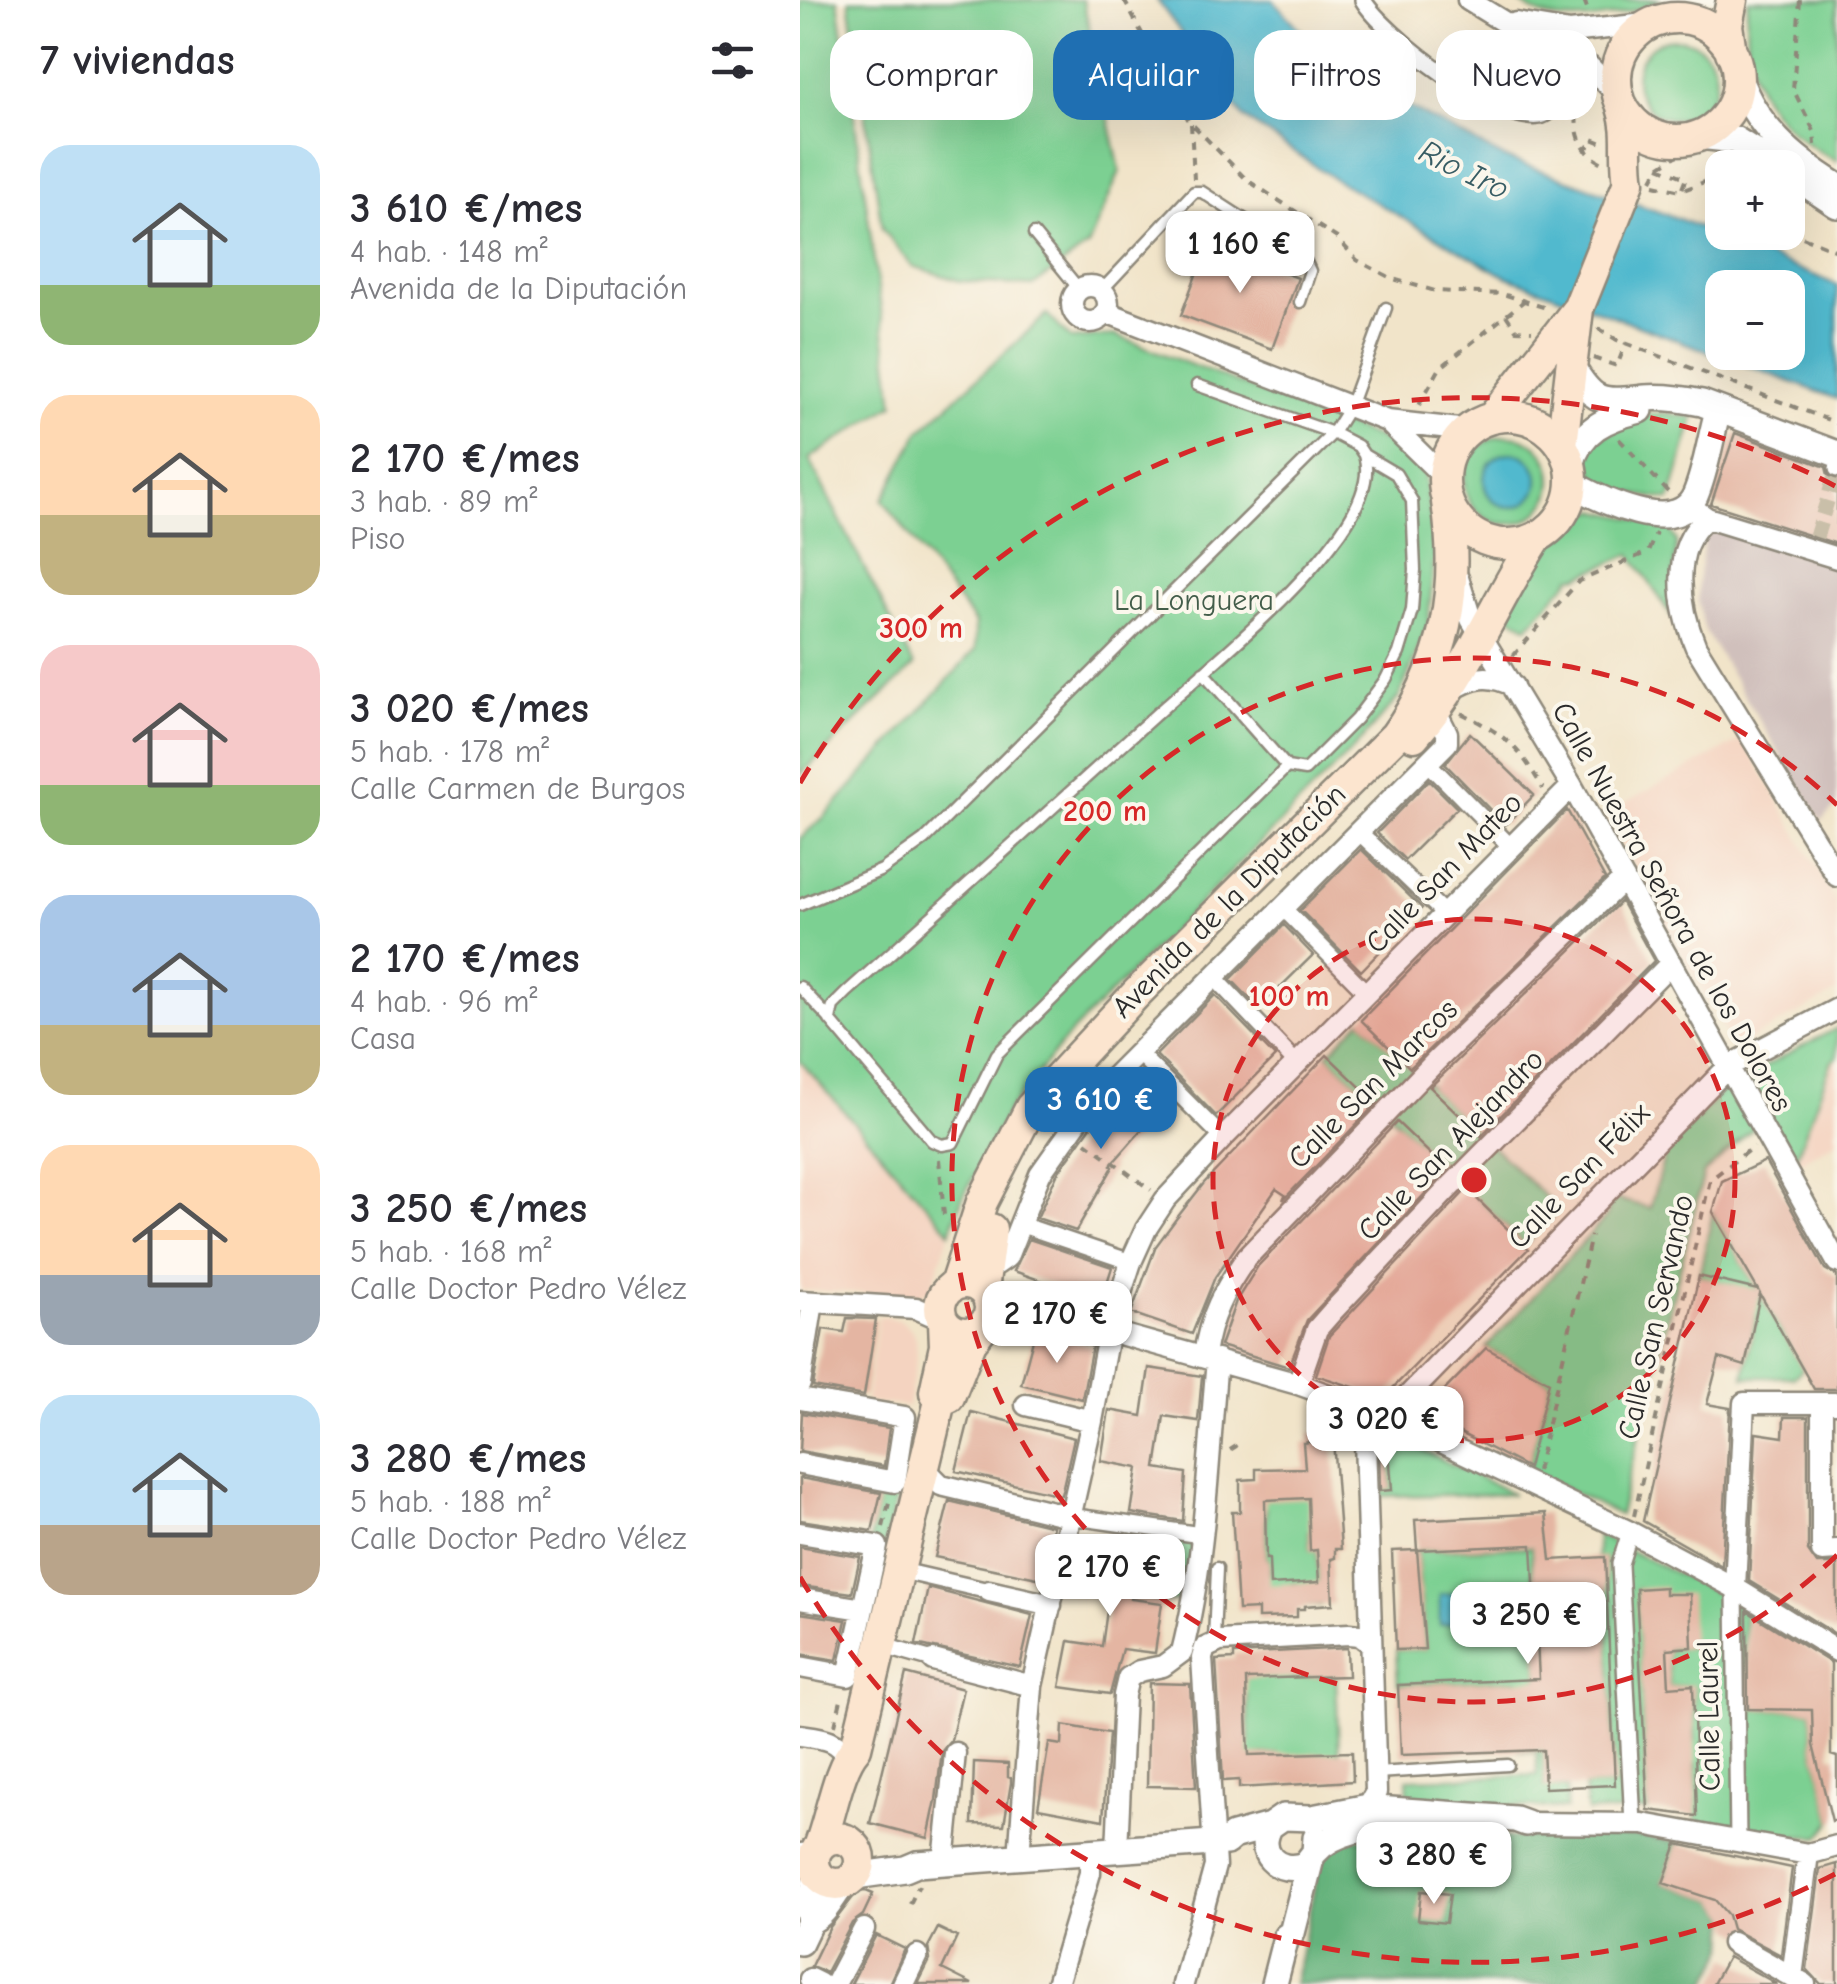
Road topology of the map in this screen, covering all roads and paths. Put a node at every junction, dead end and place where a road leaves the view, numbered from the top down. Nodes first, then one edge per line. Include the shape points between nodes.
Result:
1 (1124, 0) edge
2 (1363, 0) edge
3 (1468, 0) edge
4 (1692, 0) edge
5 (1732, 0) edge
6 (1800, 0) edge
7 (1661, 21) junction
8 (1509, 23) junction
9 (1518, 30) edge
10 (1735, 64) junction
11 (1436, 68) edge
12 (1597, 78) edge
13 (1620, 101) junction
14 (1576, 120) edge
15 (1191, 124) junction
16 (1689, 141) junction
17 (1614, 148) dead end
18 (1752, 150) edge
19 (1585, 152) junction
20 (1810, 156) dead end
21 (1659, 167) junction
22 (1634, 180) junction
23 (1705, 182) edge
24 (1805, 183) edge
25 (1837, 186) edge
26 (1681, 191) junction
27 (1194, 192) junction
28 (1837, 205) edge
29 (1034, 234) dead end
30 (1805, 238) edge
31 (1837, 251) edge
32 (1079, 289) junction
33 (1102, 290) junction
34 (1524, 301) junction
35 (1300, 302) dead end
36 (1386, 308) dead end
37 (1546, 308) dead end
38 (1106, 312) junction
39 (1506, 316) junction
40 (1590, 323) junction
41 (1543, 329) dead end
42 (1626, 343) junction
43 (1578, 360) junction
44 (1197, 385) dead end
45 (1351, 404) junction
46 (1718, 411) junction
47 (1605, 420) junction
48 (1387, 421) junction
49 (1414, 424) junction
50 (1480, 424) junction
51 (1837, 424) edge
52 (1333, 433) junction
53 (1837, 454) edge
54 (1364, 455) junction
55 (1568, 464) junction
56 (1446, 489) junction
57 (1700, 509) junction
58 (1663, 515) junction
59 (1537, 537) junction
60 (1451, 549) junction
61 (1686, 551) junction
62 (1837, 558) edge
63 (1481, 634) junction
64 (1203, 672) junction
65 (1503, 677) junction
66 (1447, 704) junction
67 (1428, 763) junction
68 (1288, 767) junction
69 (1572, 786) junction
70 (1552, 806) junction
71 (1359, 832) junction
72 (1512, 848) junction
73 (1837, 876) edge
74 (1624, 878) junction
75 (800, 905) edge
76 (1283, 908) junction
77 (1446, 915) junction
78 (1671, 963) junction
79 (1214, 977) junction
80 (800, 987) edge
81 (1368, 994) junction
82 (1837, 1009) edge
83 (830, 1020) junction
84 (1138, 1053) junction
85 (1297, 1064) junction
86 (1728, 1066) junction
87 (1070, 1130) junction
88 (1223, 1138) junction
89 (1766, 1138) junction
90 (1166, 1200) junction
91 (1019, 1224) junction
92 (1591, 1235) dead end
93 (1131, 1262) junction
94 (1837, 1262) edge
95 (807, 1302) edge
96 (962, 1303) junction
97 (1109, 1330) junction
98 (1210, 1358) junction
99 (800, 1384) edge
100 (1298, 1384) junction
101 (800, 1399) edge
102 (1830, 1403) edge
103 (1026, 1405) dead end
104 (1354, 1405) junction
105 (1387, 1416) junction
106 (1092, 1421) junction
107 (1365, 1440) junction
108 (800, 1464) edge
109 (924, 1468) junction
110 (1829, 1479) edge
111 (895, 1482) junction
112 (1534, 1485) junction
113 (1070, 1516) junction
114 (1630, 1532) junction
115 (800, 1533) edge
116 (1201, 1535) junction
117 (877, 1546) junction
118 (1830, 1550) edge
119 (1216, 1568) dead end
120 (898, 1570) junction
121 (1735, 1588) junction
122 (989, 1591) joint
123 (800, 1599) edge
124 (1051, 1605) junction
125 (863, 1609) junction
126 (1214, 1642) junction
127 (1370, 1643) junction
128 (880, 1646) junction
129 (1837, 1651) edge
130 (931, 1664) joint
131 (800, 1667) edge
132 (848, 1676) junction
133 (1032, 1686) junction
134 (800, 1735) edge
135 (844, 1749) junction
136 (955, 1753) dead end
137 (1508, 1765) dead end
138 (1375, 1773) junction
139 (1368, 1809) junction
140 (1300, 1818) junction
141 (1526, 1823) junction
142 (1633, 1824) junction
143 (1270, 1826) junction
144 (1220, 1842) junction
145 (1738, 1842) junction
146 (1837, 1846) edge
147 (1118, 1850) junction
148 (1319, 1850) junction
149 (1090, 1853) junction
150 (1808, 1854) junction
151 (1019, 1857) junction
152 (828, 1862) edge
153 (944, 1862) junction
154 (1274, 1862) junction
155 (864, 1929) dead end
156 (805, 1932) edge
157 (1286, 1938) junction
158 (1732, 1943) dead end
159 (917, 1955) dead end
160 (1799, 1980) edge
161 (836, 1984) edge
162 (903, 1984) edge
163 (1057, 1984) edge
164 (1183, 1984) edge
165 (1274, 1984) edge

1 - 15 path
2 - 11 street via 1400,42
3 - 8 street
4 - 7 main road
5 - 10 main road via 1728,25
6 - 20 path via 1792,76 1814,131
7 - 8 street via 1570,32
7 - 10 main road via 1704,25
7 - 13 main road via 1634,36 1620,58
8 - 9 street
10 - 16 main road via 1728,112
10 - 25 street via 1746,97 1780,145
12 - 13 street
13 - 16 main road via 1649,134
13 - 22 main road via 1629,129 1626,167
14 - 19 path
15 - 27 path
15 - 34 path via 1248,180 1337,238 1358,260 1434,290
16 - 18 street via 1736,140
16 - 21 path
16 - 22 main road via 1661,146
17 - 19 path via 1592,140
19 - 22 path
21 - 22 path
21 - 26 path via 1686,178
22 - 26 path
22 - 40 main road
23 - 26 path
24 - 28 street
27 - 33 lane
27 - 35 lane via 1304,258 1310,272
29 - 32 lane
30 - 31 path
32 - 33 street
32 - 38 street via 1071,305 1076,316 1092,322
33 - 38 street
34 - 37 path
34 - 39 path
36 - 45 lane
38 - 45 street
39 - 41 path via 1516,330
39 - 49 path via 1440,368
40 - 42 path
40 - 43 main road
40 - 50 main road
42 - 43 path via 1618,366
42 - 51 path
43 - 46 street via 1584,387 1602,399 1680,399
43 - 55 main road
44 - 52 lane
45 - 48 street
45 - 52 lane
46 - 47 street via 1645,408
46 - 53 street
46 - 57 street
47 - 55 street via 1586,432
47 - 58 path via 1668,492
48 - 49 street
48 - 56 street
49 - 50 street
50 - 55 main road via 1505,416 1532,420
50 - 56 main road via 1451,450
52 - 54 lane
52 - 75 lane via 924,840 882,870
54 - 64 lane via 1367,478 1340,533
54 - 68 lane via 1396,474 1412,502 1412,610 1386,679 1356,719 1310,768
55 - 58 street via 1598,498
55 - 59 main road via 1570,497 1558,520
56 - 59 main road via 1462,525 1484,540 1511,544
56 - 60 main road, Avenida de la Diputación
57 - 58 street
57 - 61 street
57 - 62 street via 1814,544
58 - 61 street via 1682,528
58 - 65 path via 1648,552 1579,581
59 - 63 main road, Avenida de la Diputación
60 - 63 street, Calle Nuestra Señora de los Dolores via 1465,604
60 - 96 main road, Avenida de la Diputación via 1445,632 1410,715 1031,1106 982,1202
61 - 73 street via 1680,592 1696,647
63 - 65 street, Calle Nuestra Señora de los Dolores
63 - 66 main road, Avenida de la Diputación
64 - 68 lane
64 - 83 lane via 847,992
65 - 66 path
65 - 66 street via 1467,681
65 - 69 street, Calle Nuestra Señora de los Dolores
66 - 67 street via 1448,738
66 - 70 path via 1520,750
66 - 96 main road, Avenida de la Diputación via 1057,1099 1000,1196
67 - 71 street
67 - 72 street
68 - 83 lane via 997,1054 953,1143 932,1141
69 - 70 street, Calle San Mateo
69 - 74 street, Calle Nuestra Señora de los Dolores
70 - 72 street, Calle San Mateo
71 - 76 street
71 - 77 street
72 - 77 street, Calle San Mateo
74 - 78 street, Calle Nuestra Señora de los Dolores
74 - 98 street, Calle San Marcos via 1246,1257 1214,1311
76 - 79 street
76 - 81 street
77 - 81 street, Calle San Mateo
78 - 86 street, Calle Nuestra Señora de los Dolores
78 - 100 street, Calle San Alejandro via 1331,1313
79 - 84 street
79 - 85 street
80 - 83 lane
81 - 85 street, Calle San Mateo
82 - 86 street, Calle San Félix
84 - 87 street
84 - 88 street
85 - 88 street, Calle San Mateo
86 - 89 street, Calle Nuestra Señora de los Dolores
86 - 105 street, Calle San Félix
87 - 90 path
87 - 91 street via 1040,1174
88 - 90 street, Calle San Mateo
89 - 94 street, Calle Nuestra Señora de los Dolores
89 - 114 path, Calle San Servando via 1710,1180
90 - 93 street, Calle San Mateo
91 - 93 street
91 - 96 street via 1006,1256
92 - 112 path
93 - 97 street, Calle San Mateo
95 - 96 street
95 - 99 street
96 - 97 street via 998,1315 1031,1310
96 - 109 main road, Avenida de la Diputación via 945,1346
97 - 98 street
97 - 106 street, Calle San Mateo
98 - 100 street
98 - 116 street, Calle San Marcos
100 - 104 street
101 - 111 street via 905,1417
102 - 110 street
102 - 121 street via 1744,1403
103 - 106 street
104 - 105 street
104 - 107 street
105 - 107 street, Calle San Félix
105 - 112 street
106 - 113 street, Calle San Mateo
107 - 127 street
108 - 111 street
109 - 113 street via 940,1485
109 - 120 main road, Avenida de la Diputación
110 - 118 street
111 - 117 path
112 - 114 street
113 - 116 street
113 - 124 street, Calle San Mateo
114 - 121 street
114 - 142 street via 1620,1564
115 - 117 street
116 - 147 street, Calle San Marcos via 1182,1652 1128,1678
117 - 125 street
119 - 126 lane
120 - 122 street
120 - 128 main road, Avenida de la Diputación
121 - 129 street
121 - 145 street, Calle Laurel
122 - 124 street
123 - 125 street
124 - 133 street, Calle San Mateo
125 - 132 street
126 - 127 street via 1349,1634
126 - 144 street via 1202,1658
127 - 138 street
128 - 130 street
128 - 135 main road, Avenida de la Diputación
130 - 133 street
131 - 132 street
132 - 135 path
133 - 151 street, Calle San Mateo
134 - 135 street
135 - 152 main road, Avenida de la Diputación via 861,1760
136 - 153 street
137 - 138 lane
138 - 139 street
139 - 140 street
139 - 141 street
139 - 148 street
140 - 143 street via 1284,1817
140 - 148 street via 1312,1828
141 - 142 street
141 - 148 street via 1386,1826
142 - 145 street
143 - 144 street
143 - 154 street via 1264,1841
144 - 147 street
144 - 154 street
144 - 164 street
145 - 150 street
146 - 150 street
147 - 149 street
148 - 154 street via 1297,1868
148 - 157 street
149 - 151 street
149 - 163 street
150 - 160 street
151 - 153 street
152 - 153 street
152 - 156 street, Avenida de la Diputación
154 - 157 street via 1285,1892
155 - 161 street
157 - 165 street
158 - 160 street
159 - 162 street

